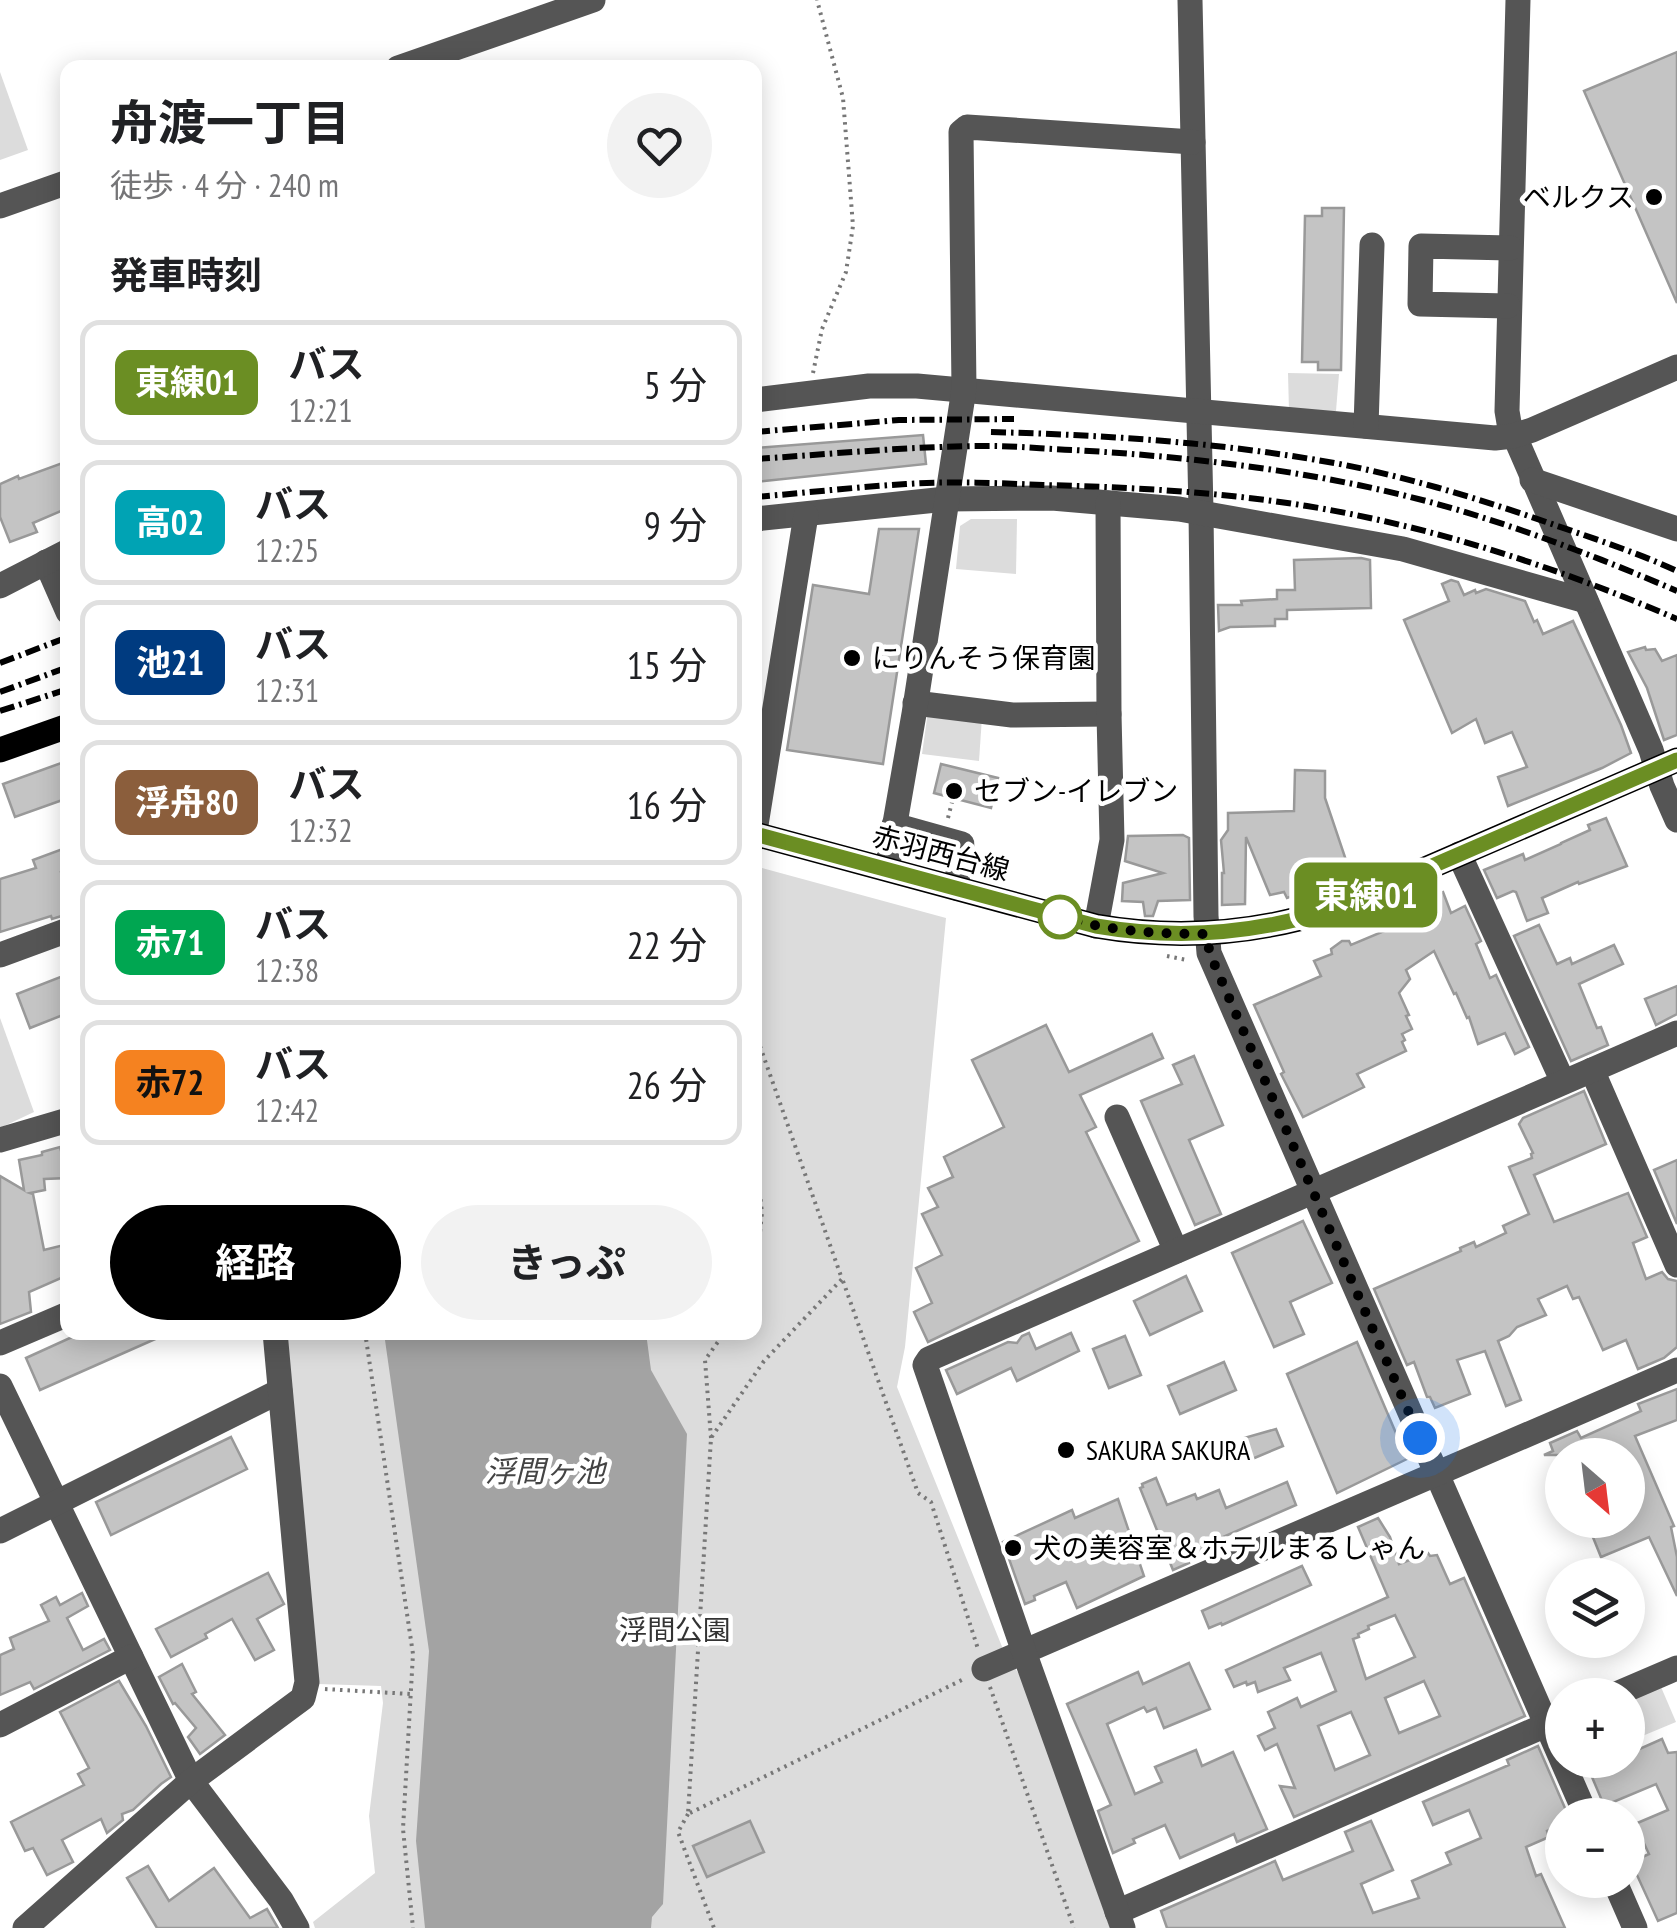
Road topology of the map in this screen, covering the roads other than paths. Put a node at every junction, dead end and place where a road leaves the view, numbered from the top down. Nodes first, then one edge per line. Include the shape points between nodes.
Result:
1 (593, 0) edge
2 (1190, 0) edge
3 (1518, 0) edge
4 (421, 60) edge
5 (1194, 142) junction
6 (60, 185) edge
7 (0, 206) edge
8 (1372, 245) dead end
9 (1510, 248) junction
10 (1508, 306) junction
11 (1677, 367) edge
12 (964, 389) junction
13 (762, 399) edge
14 (1198, 411) junction
15 (1366, 426) junction
16 (1513, 436) junction
17 (1532, 480) junction
18 (946, 499) junction
19 (1108, 503) junction
20 (1201, 512) junction
21 (806, 515) junction
22 (762, 518) edge
23 (1677, 529) edge
24 (57, 557) edge
25 (0, 586) edge
26 (1586, 601) junction
27 (915, 702) junction
28 (1108, 714) junction
29 (60, 729) edge
30 (0, 750) edge
31 (1667, 765) edge
32 (762, 788) edge
33 (1677, 820) edge
34 (894, 825) junction
35 (762, 834) edge
36 (1460, 854) junction
37 (886, 869) junction
38 (956, 888) junction
39 (1096, 926) junction
40 (60, 933) edge
41 (1206, 934) junction
42 (0, 955) edge
43 (1677, 1033) edge
44 (1592, 1070) junction
45 (1563, 1082) junction
46 (1117, 1117) dead end
47 (60, 1122) edge
48 (0, 1140) edge
49 (1314, 1191) junction
50 (1176, 1251) junction
51 (1677, 1265) edge
52 (60, 1317) edge
53 (276, 1340) edge
54 (0, 1343) edge
55 (1677, 1370) edge
56 (0, 1386) edge
57 (280, 1392) junction
58 (1436, 1474) junction
59 (56, 1503) junction
60 (0, 1532) edge
61 (1024, 1652) junction
62 (131, 1657) junction
63 (1677, 1668) edge
64 (984, 1669) road end
65 (1645, 1682) edge
66 (1545, 1702) edge
67 (0, 1725) edge
68 (1545, 1725) edge
69 (191, 1780) junction
70 (1622, 1898) edge
71 (1120, 1920) edge
72 (25, 1928) edge
73 (297, 1928) edge
74 (1635, 1928) edge

1 - 4 street
2 - 5 street
3 - 9 street
5 - 12 street via 967,126 960,132
5 - 14 street
6 - 7 street
8 - 15 street
9 - 10 street
9 - 10 street via 1421,246 1420,304
10 - 16 street
11 - 16 street
12 - 13 street via 869,386
12 - 14 street
12 - 18 street
14 - 15 street
14 - 20 street
15 - 16 street
16 - 17 street
17 - 23 street
17 - 26 street
18 - 19 street
18 - 21 street
18 - 27 street
19 - 20 street
19 - 28 street
20 - 26 street via 1402,549
20 - 41 street
21 - 22 street
21 - 32 street
24 - 25 street
26 - 31 street via 1651,750
27 - 28 street via 1012,715
27 - 34 street
28 - 39 street via 1112,840
29 - 30 main road
31 - 33 street
31 - 36 main road, 赤羽西台線
34 - 37 street
34 - 38 street via 962,844
35 - 37 main road, 赤羽西台線
36 - 41 main road, 赤羽西台線 via 1300,920
36 - 45 street
37 - 38 main road, 赤羽西台線
38 - 39 main road, 赤羽西台線
39 - 41 main road, 赤羽西台線
40 - 42 street
41 - 49 street
43 - 44 street
44 - 45 street
44 - 51 street
45 - 49 street
46 - 50 street
47 - 48 street
49 - 50 street
49 - 58 street
50 - 61 street via 925,1364
52 - 54 street
53 - 57 street
55 - 58 street
56 - 59 street
57 - 59 street
57 - 69 street via 307,1682 303,1698
58 - 61 street
58 - 66 street
59 - 60 street
59 - 62 street
61 - 64 street
61 - 71 street
62 - 67 street
62 - 69 street
63 - 65 street
68 - 71 street
69 - 72 street
69 - 73 street
70 - 74 street

